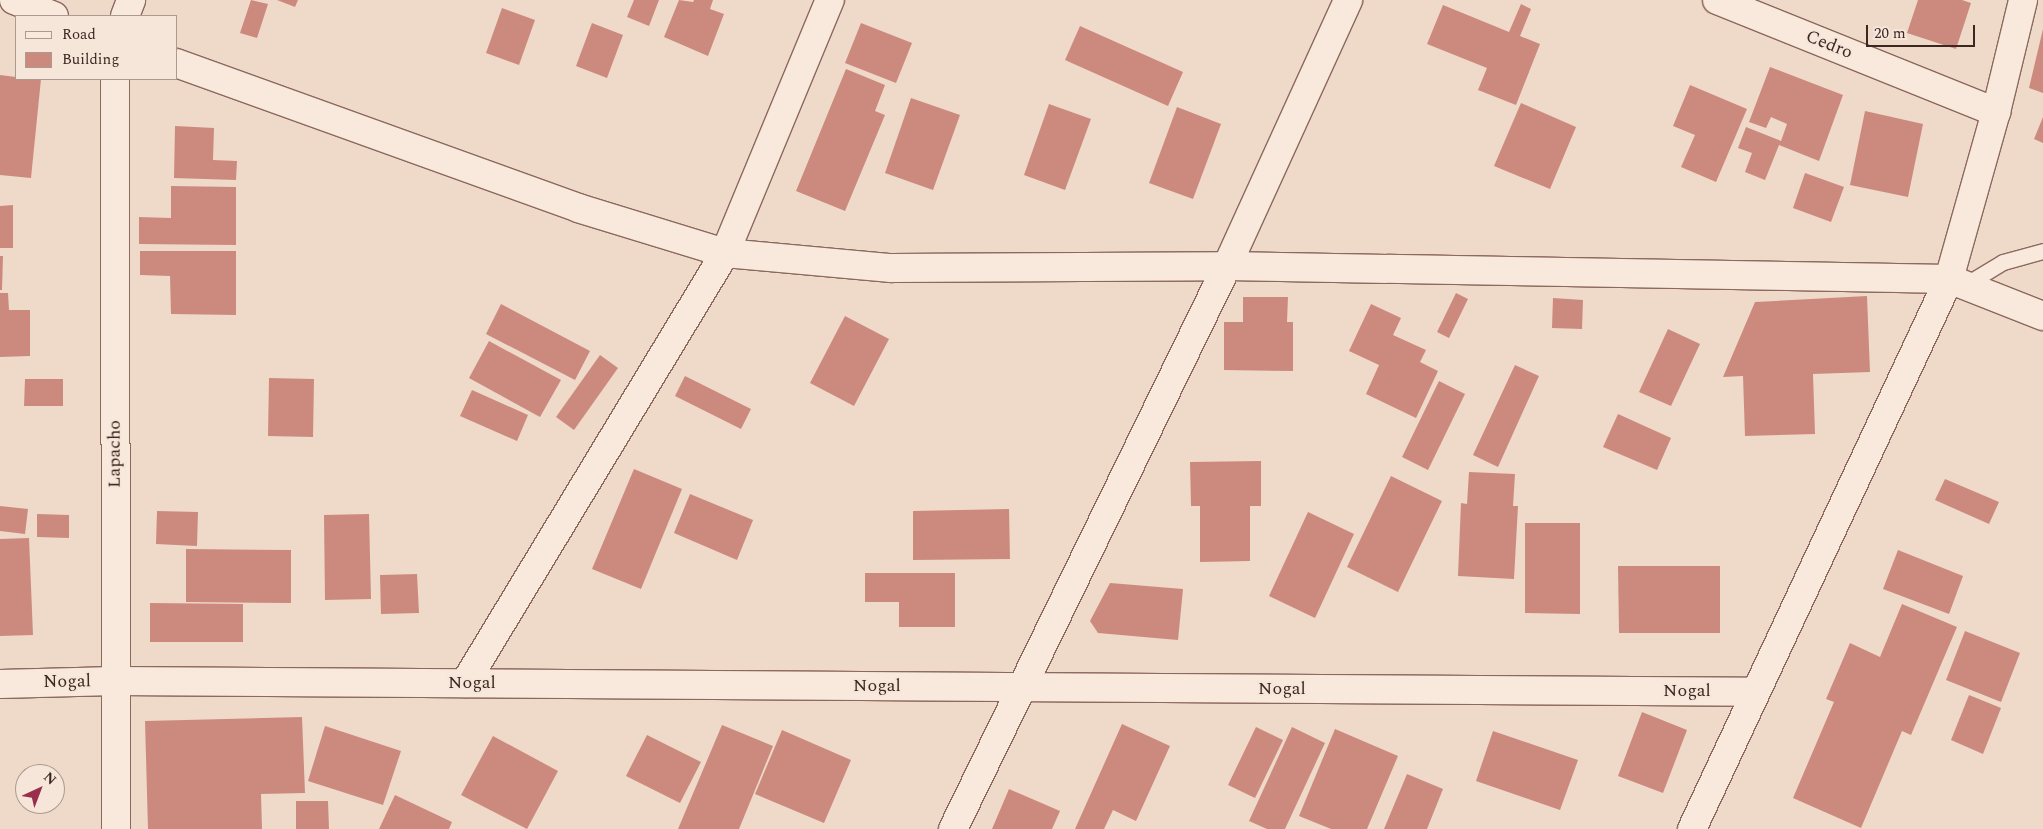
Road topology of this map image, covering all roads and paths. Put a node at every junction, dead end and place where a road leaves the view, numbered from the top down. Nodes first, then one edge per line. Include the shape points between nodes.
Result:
1 (14, 0) edge
2 (132, 0) edge
3 (830, 0) edge
4 (1348, 0) edge
5 (1717, 0) edge
6 (2023, 0) edge
7 (52, 15) edge
8 (125, 15) edge
9 (178, 64) edge
10 (115, 80) edge
11 (1996, 112) junction
12 (2043, 251) edge
13 (725, 253) junction
14 (1227, 266) junction
15 (1957, 282) junction
16 (2043, 316) edge
17 (116, 681) junction
18 (465, 683) junction
19 (0, 684) edge
20 (1022, 687) junction
21 (1754, 692) junction
22 (116, 829) edge
23 (953, 829) edge
24 (1692, 829) edge

1 - 7 street
2 - 8 street
3 - 13 street
4 - 14 street
5 - 11 street, Cedro
6 - 11 street
9 - 13 street via 578,208
10 - 17 street, Lapacho
11 - 15 street
12 - 15 lane via 2003,262
13 - 14 street via 891,268
13 - 18 street
14 - 15 street
14 - 20 street
15 - 16 street
15 - 21 street
17 - 18 street, Nogal
17 - 19 street, Nogal
17 - 22 street, Lapacho
18 - 20 street, Nogal
20 - 21 street, Nogal
20 - 23 street
21 - 24 street

